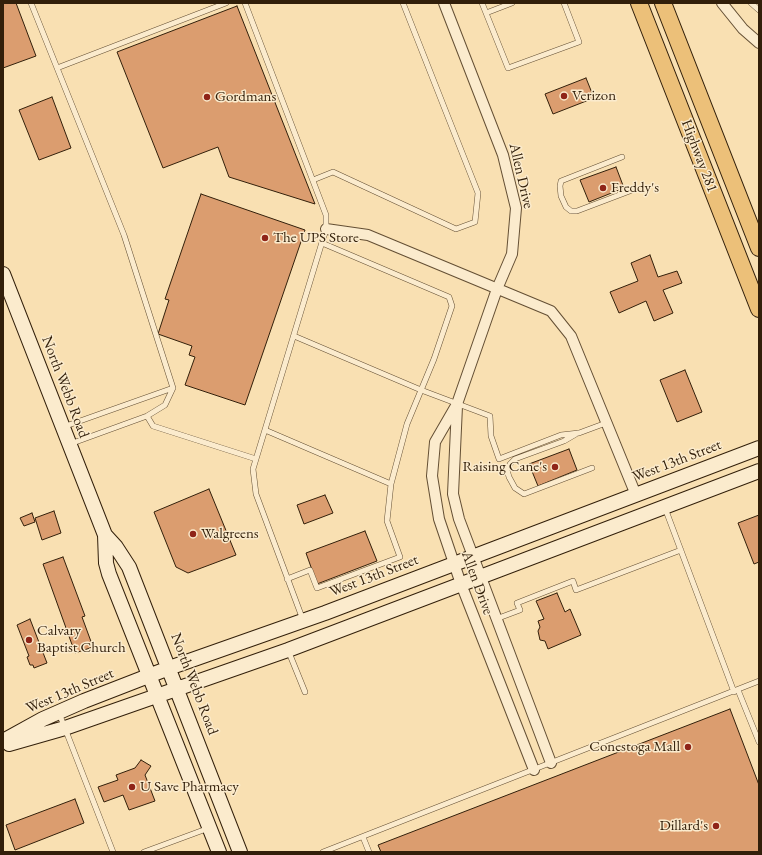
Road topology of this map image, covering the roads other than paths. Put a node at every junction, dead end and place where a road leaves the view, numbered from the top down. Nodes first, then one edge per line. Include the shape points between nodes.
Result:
1 (30, 3) edge
2 (226, 3) edge
3 (245, 3) edge
4 (403, 3) edge
5 (444, 3) edge
6 (482, 3) edge
7 (512, 3) edge
8 (564, 3) edge
9 (639, 3) edge
10 (663, 3) edge
11 (722, 3) edge
12 (751, 3) edge
13 (759, 10) edge
14 (486, 13) junction
15 (759, 43) edge
16 (57, 68) junction
17 (622, 157) dead end
18 (313, 180) junction
19 (635, 190) dead end
20 (326, 229) junction
21 (322, 243) junction
22 (759, 248) edge
23 (3, 274) edge
24 (497, 289) junction
25 (759, 309) edge
26 (294, 336) junction
27 (173, 388) junction
28 (421, 390) junction
29 (457, 404) junction
30 (146, 416) junction
31 (606, 423) junction
32 (62, 427) junction
33 (265, 430) junction
34 (579, 433) junction
35 (69, 444) junction
36 (759, 448) edge
37 (256, 459) junction
38 (592, 468) dead end
39 (759, 471) edge
40 (391, 484) junction
41 (636, 495) junction
42 (664, 507) junction
43 (105, 535) junction
44 (681, 550) junction
45 (473, 557) junction
46 (454, 564) junction
47 (481, 577) junction
48 (287, 578) junction
49 (461, 584) junction
50 (496, 619) junction
51 (304, 621) junction
52 (288, 650) junction
53 (169, 668) junction
54 (149, 676) junction
55 (759, 681) edge
56 (177, 688) junction
57 (736, 691) junction
58 (305, 692) dead end
59 (156, 696) junction
60 (59, 712) junction
61 (65, 728) junction
62 (3, 741) edge
63 (759, 742) edge
64 (3, 746) edge
65 (551, 763) junction
66 (534, 770) junction
67 (209, 828) junction
68 (362, 837) junction
69 (113, 852) edge
70 (144, 852) edge
71 (219, 852) edge
72 (240, 852) edge
73 (324, 852) edge
74 (369, 852) edge

1 - 16 lane
2 - 16 lane
3 - 18 lane
4 - 18 lane via 478,193 474,222 456,229 333,172
5 - 24 street, Allen Drive via 503,155 516,208 512,254
6 - 14 lane
7 - 14 lane
8 - 14 lane via 579,42 508,68
9 - 25 highway, Highway 281
10 - 22 highway, Highway 281
11 - 15 street via 743,29
12 - 13 lane
16 - 27 lane via 124,235
17 - 19 lane via 561,181 566,207 571,211 577,211
18 - 20 lane via 326,215
20 - 21 lane
20 - 24 street via 368,234
21 - 26 lane
21 - 28 lane via 449,297 452,306
23 - 32 main road, North Webb Road
24 - 29 street, Allen Drive
24 - 31 street via 551,312 567,331
26 - 28 lane
26 - 33 lane
27 - 30 lane via 165,404
27 - 32 lane
28 - 29 lane
28 - 40 lane via 407,424
29 - 34 lane via 490,416 491,436 499,459 561,435
29 - 45 street, Allen Drive via 453,494
29 - 46 street, Allen Drive via 435,442 432,476 439,519
30 - 35 lane
30 - 37 lane via 153,426
31 - 34 lane
31 - 41 street
32 - 35 main road, North Webb Road
33 - 37 lane
33 - 40 lane
34 - 38 lane via 514,459 507,470 509,477 515,488 524,494
35 - 43 main road, North Webb Road
36 - 41 main road, West 13th Street
37 - 48 lane via 253,469 256,494
39 - 42 main road, West 13th Street
40 - 48 lane via 387,521 400,557 317,588 310,570
41 - 45 main road, West 13th Street
42 - 44 lane
42 - 47 main road, West 13th Street
43 - 53 main road, North Webb Road via 129,567
43 - 54 main road, North Webb Road via 109,574
44 - 50 lane via 576,590 573,581 517,602 520,610
44 - 57 lane
45 - 46 main road, West 13th Street
45 - 47 street, Allen Drive
46 - 49 street, Allen Drive
46 - 51 main road, West 13th Street
47 - 49 main road, West 13th Street
47 - 50 street, Allen Drive
48 - 51 lane
49 - 52 main road, West 13th Street
49 - 66 street, Allen Drive
50 - 65 street, Allen Drive
51 - 53 main road, West 13th Street
52 - 56 main road, West 13th Street
52 - 58 lane
53 - 54 main road, West 13th Street
53 - 56 main road, North Webb Road
54 - 59 main road, North Webb Road
54 - 60 main road, West 13th Street
55 - 57 lane
56 - 59 main road, West 13th Street
56 - 72 main road, North Webb Road
57 - 63 lane
57 - 65 lane
59 - 61 main road, West 13th Street
59 - 67 main road, North Webb Road
60 - 61 lane
60 - 62 main road, West 13th Street
61 - 64 main road, West 13th Street
61 - 69 lane
65 - 66 lane
66 - 68 lane
67 - 70 lane
67 - 71 main road, North Webb Road
68 - 73 lane
68 - 74 lane

